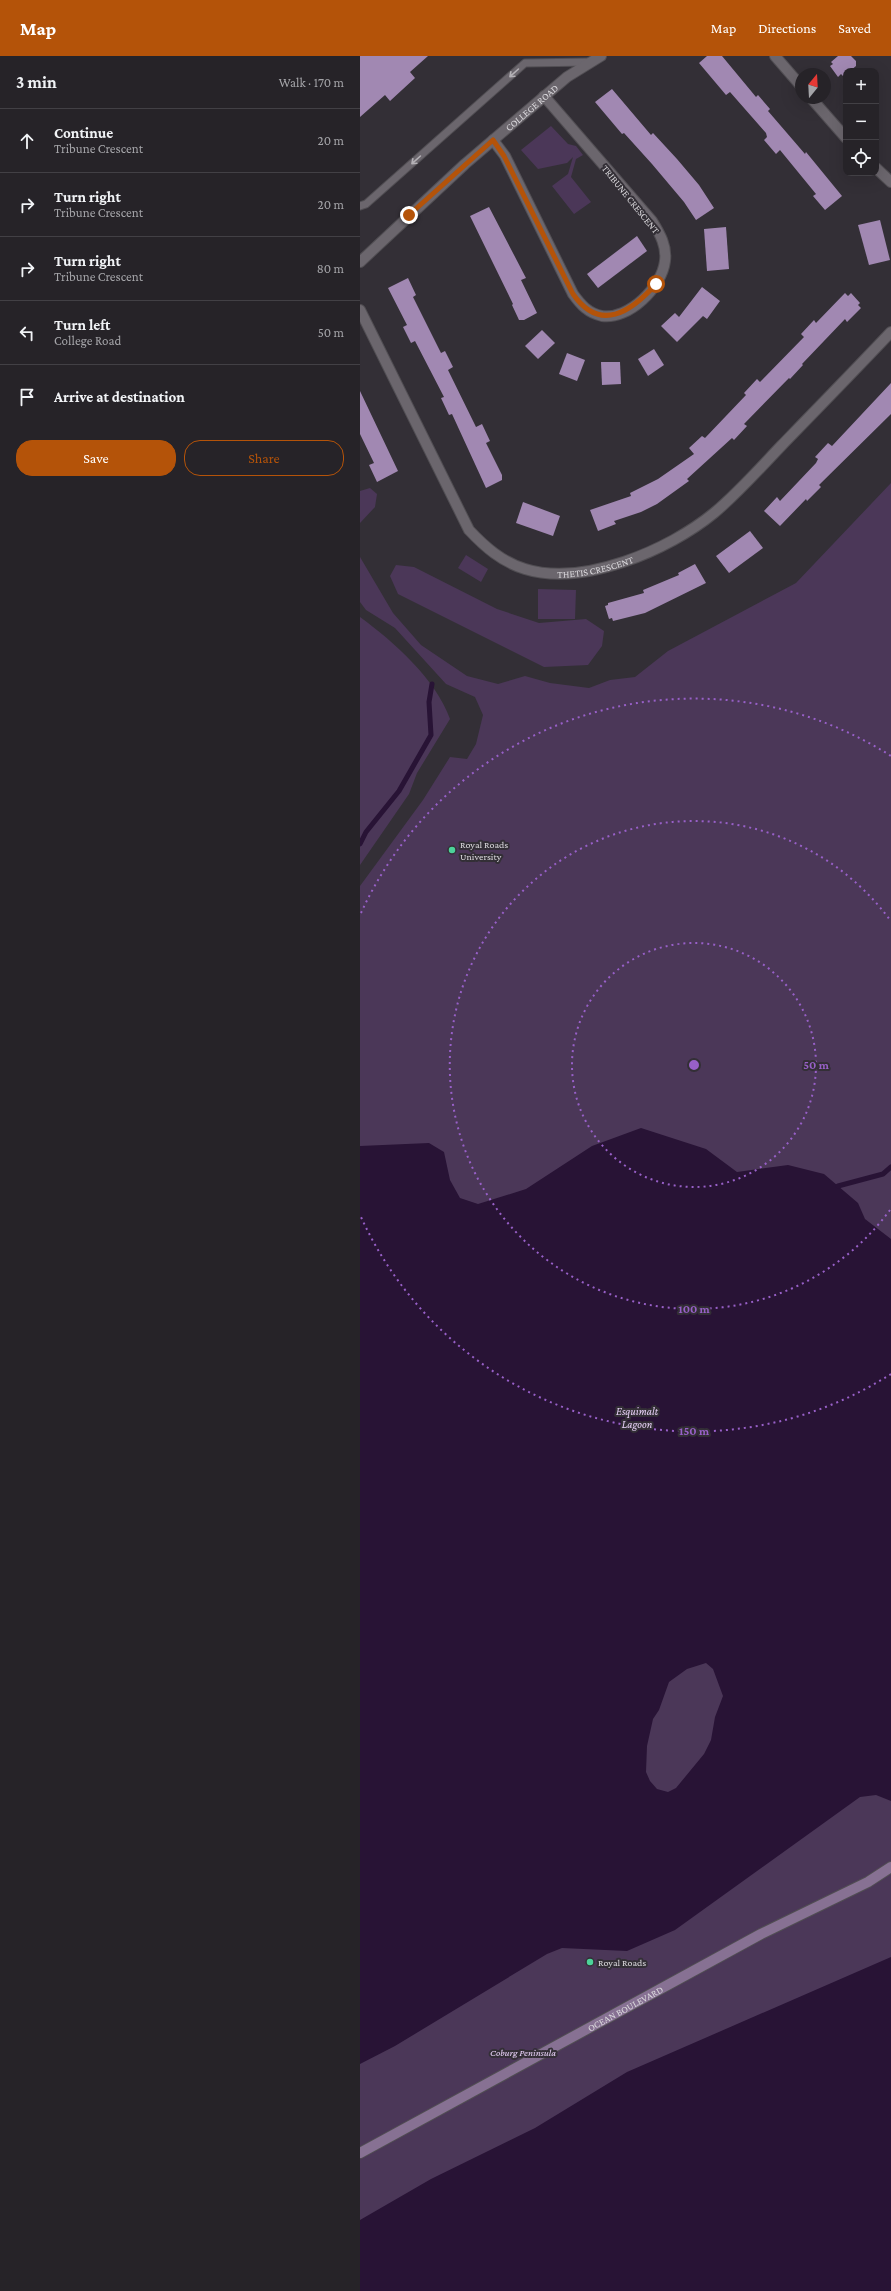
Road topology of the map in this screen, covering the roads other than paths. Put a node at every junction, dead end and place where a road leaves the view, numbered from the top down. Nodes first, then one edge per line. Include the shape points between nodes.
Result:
1 (601, 56) edge
2 (775, 56) edge
3 (591, 62) junction
4 (795, 79) edge
5 (544, 96) junction
6 (816, 104) edge
7 (843, 135) edge
8 (493, 140) junction
9 (879, 171) edge
10 (891, 182) edge
11 (360, 206) edge
12 (360, 262) edge
13 (360, 310) edge
14 (891, 332) edge
15 (891, 1867) edge
16 (360, 2153) edge

1 - 3 street, COLLEGE ROAD
2 - 4 street
3 - 5 street, COLLEGE ROAD
3 -> 11 lane via 525,63 366,204
5 - 8 street, COLLEGE ROAD
5 - 8 street, TRIBUNE CRESCENT via 652,221 661,235 665,255 662,274 645,296 632,307 616,315 603,316 582,306 573,294 504,156
6 - 7 street
8 - 12 street, COLLEGE ROAD
9 - 10 street
13 - 14 street, THETIS CRESCENT via 469,530 494,554 526,569 545,572 570,572 624,561 674,540 695,527 732,497
15 - 16 street, OCEAN BOULEVARD via 868,1882 761,1934

